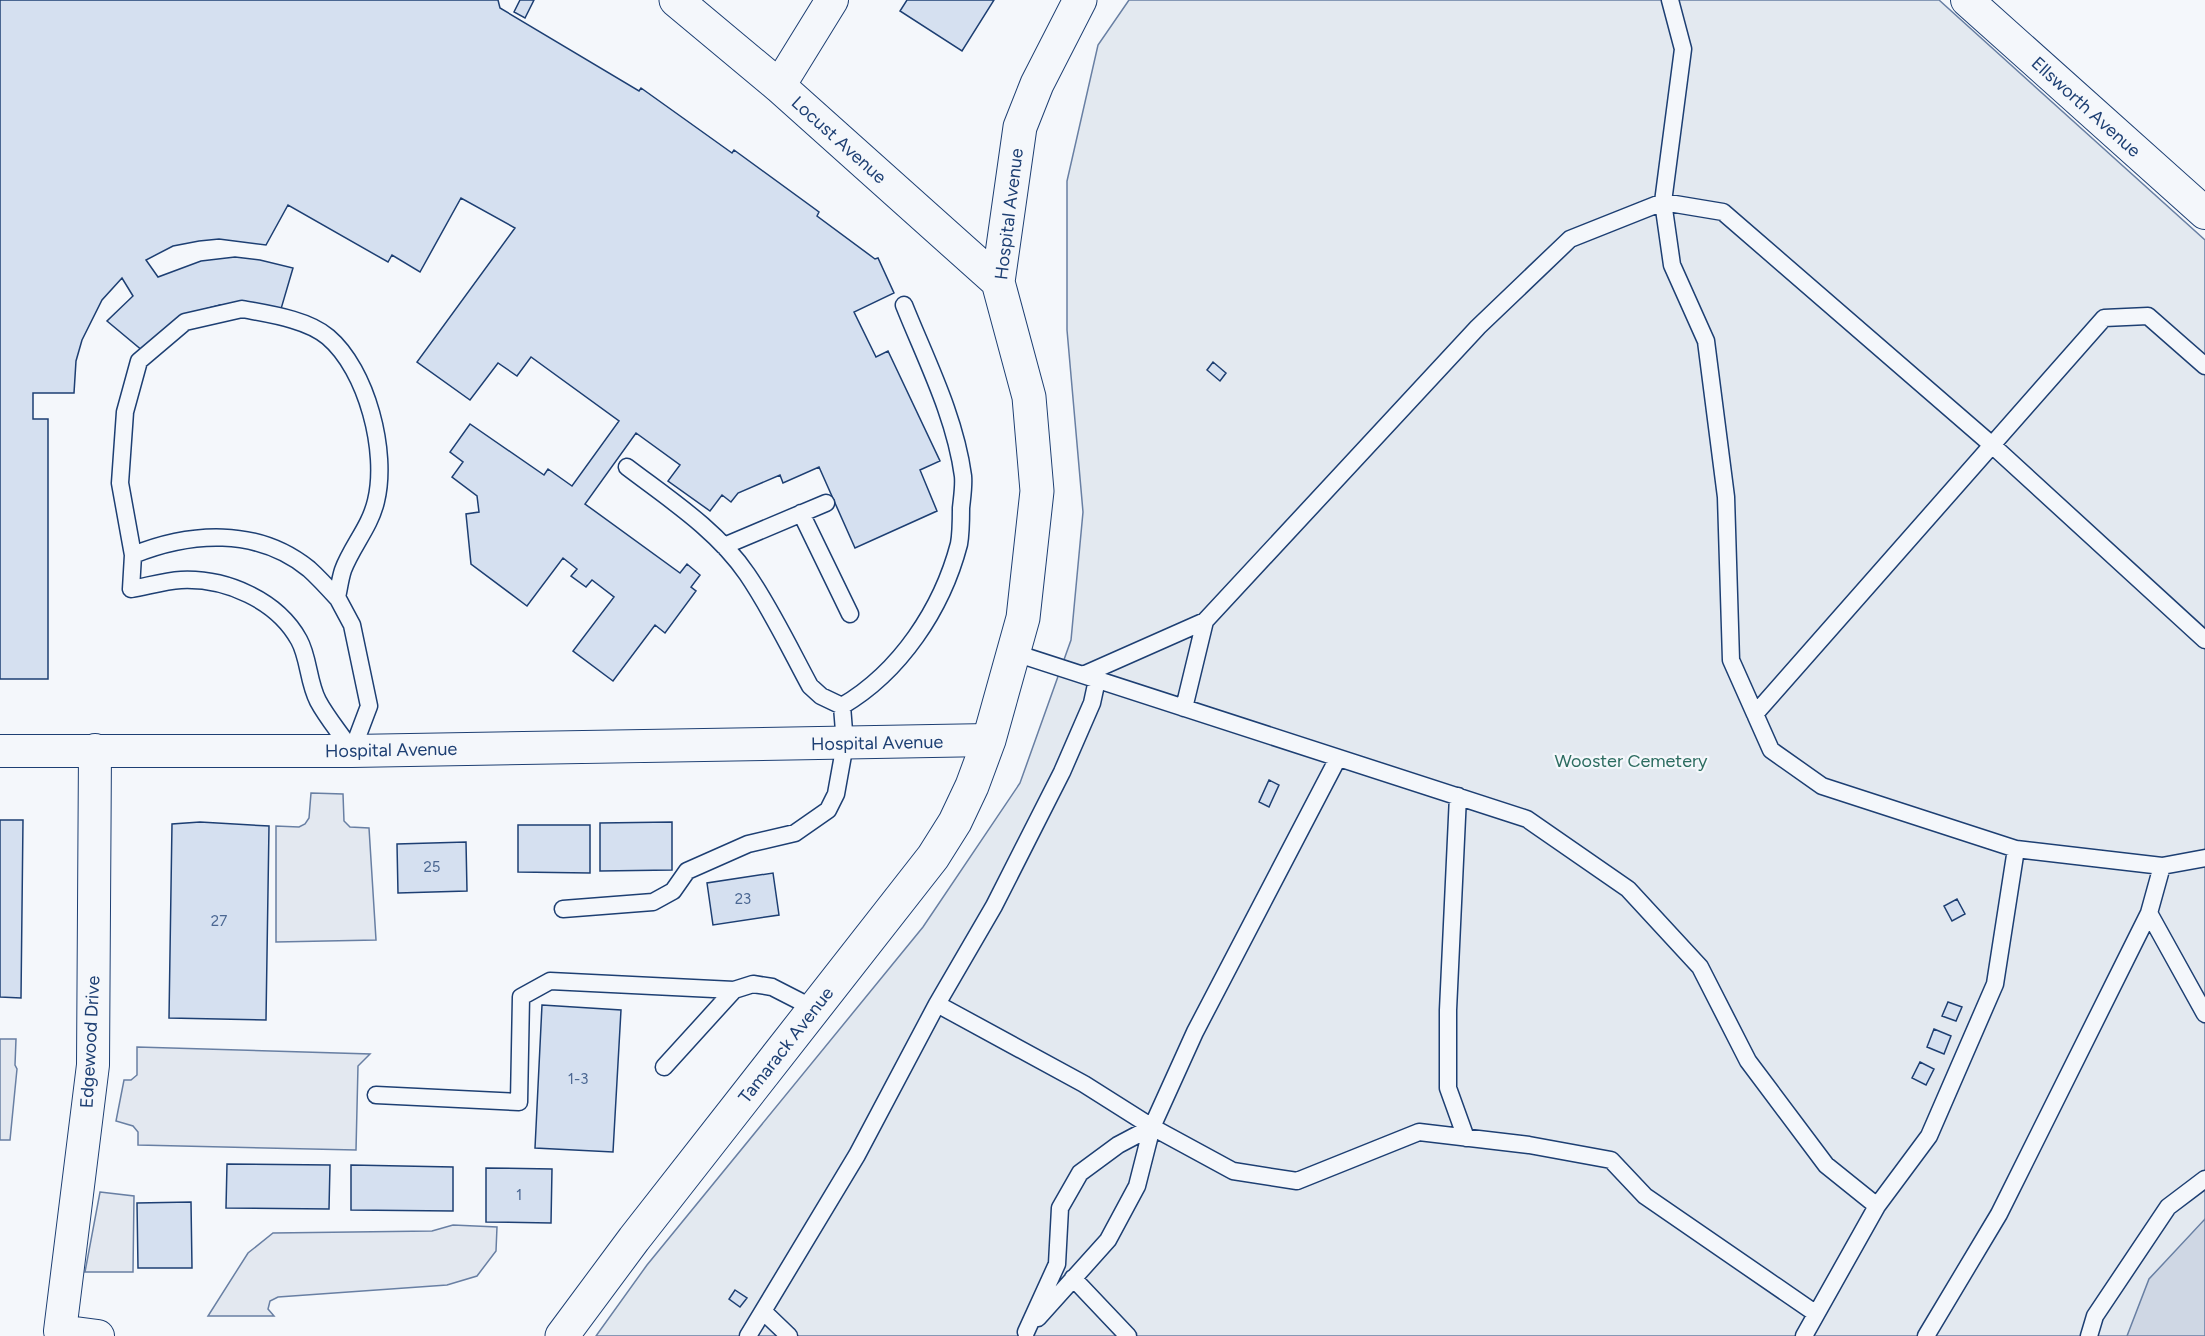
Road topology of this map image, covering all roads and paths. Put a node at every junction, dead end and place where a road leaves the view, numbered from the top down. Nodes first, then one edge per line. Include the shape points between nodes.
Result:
1 (676, 0) edge
2 (832, 0) edge
3 (1080, 0) edge
4 (1670, 0) edge
5 (1967, 0) edge
6 (779, 86) junction
7 (1663, 202) junction
8 (2205, 213) edge
9 (998, 282) junction
10 (904, 305) dead end
11 (2205, 366) edge
12 (1992, 445) junction
13 (627, 468) dead end
14 (826, 503) dead end
15 (801, 513) junction
16 (724, 546) junction
17 (133, 555) junction
18 (338, 599) junction
19 (850, 614) dead end
20 (1205, 621) junction
21 (2205, 640) edge
22 (1012, 652) junction
23 (1090, 677) junction
24 (842, 706) junction
25 (1184, 708) junction
26 (1755, 714) junction
27 (989, 740) junction
28 (845, 744) junction
29 (95, 750) junction
30 (0, 751) edge
31 (352, 751) junction
32 (1338, 758) junction
33 (1458, 796) junction
34 (2016, 849) junction
35 (2205, 858) edge
36 (2162, 866) junction
37 (563, 909) dead end
38 (2149, 913) junction
39 (734, 990) junction
40 (937, 1004) junction
41 (815, 1009) junction
42 (2205, 1014) edge
43 (664, 1067) dead end
44 (376, 1095) dead end
45 (1152, 1127) junction
46 (1466, 1138) junction
47 (2205, 1179) edge
48 (1877, 1206) junction
49 (1073, 1278) junction
50 (763, 1311) junction
51 (1815, 1313) junction
52 (1024, 1334) edge
53 (98, 1336) edge
54 (562, 1336) edge
55 (747, 1336) edge
56 (789, 1336) edge
57 (1128, 1336) edge
58 (1804, 1336) edge
59 (1926, 1336) edge
60 (2089, 1336) edge

1 - 6 street, Locust Avenue
2 - 6 street
3 - 9 street, Hospital Avenue via 1036,84 1020,127
4 - 7 lane via 1683,49
5 - 8 street, Ellsworth Avenue
6 - 9 street, Locust Avenue
7 - 12 lane via 1723,212
7 - 20 lane via 1570,238 1478,327
7 - 26 lane via 1672,265 1706,341 1726,497 1731,660
9 - 22 street, Hospital Avenue via 1029,397 1037,491 1023,618
10 - 24 lane via 952,426 963,478 959,542 942,593 917,634 867,692
11 - 12 lane via 2148,316 2104,318
12 - 21 lane
12 - 26 lane
13 - 16 lane via 692,516
14 - 15 lane
15 - 16 lane
15 - 19 lane
16 - 24 lane via 746,573 810,686
17 - 18 lane via 194,537 229,537 279,551 308,569
17 - 18 lane via 120,483 125,412 139,361 184,322 242,309 290,319 327,336 355,368 373,418 379,471 376,501 343,571
17 - 31 lane via 131,589 180,580 207,580 238,589 287,621 300,642 318,700
18 - 31 lane via 352,625 369,706
20 - 23 lane
20 - 25 lane
22 - 23 lane
22 - 27 street, Hospital Avenue
23 - 25 lane
23 - 40 lane via 1092,703 1062,772 994,906
24 - 28 lane
25 - 32 lane
26 - 34 lane via 1771,750 1822,786
27 - 28 street, Hospital Avenue
27 - 41 street, Tamarack Avenue via 955,822
28 - 31 street, Hospital Avenue
28 - 37 lane via 836,794 828,810 795,832 748,844 687,871 673,891 653,902
29 - 30 street, Hospital Avenue
29 - 31 street, Hospital Avenue
29 - 53 street, Edgewood Drive via 93,1065 60,1331
32 - 33 lane
32 - 45 lane via 1196,1032
33 - 46 lane via 1448,1088
33 - 48 lane via 1527,819 1628,889 1700,967 1748,1061 1826,1165
34 - 36 lane
34 - 48 lane via 1995,984 1929,1136
35 - 36 lane
36 - 38 lane
38 - 42 lane
38 - 59 lane via 1999,1214
39 - 41 lane via 753,984 772,987
39 - 43 lane
39 - 44 lane via 550,981 521,997 519,1102
40 - 45 lane via 1084,1084
40 - 50 lane via 857,1155
41 - 54 street, Tamarack Avenue
45 - 46 lane via 1233,1171 1297,1182 1419,1132
45 - 49 lane via 1137,1186 1108,1240
45 - 52 lane via 1118,1145 1080,1173 1060,1208 1057,1264
46 - 51 lane via 1611,1160 1646,1196
47 - 60 lane via 2168,1207 2095,1316
48 - 51 lane
49 - 52 lane
49 - 57 lane
50 - 55 lane
50 - 56 lane
51 - 58 lane

